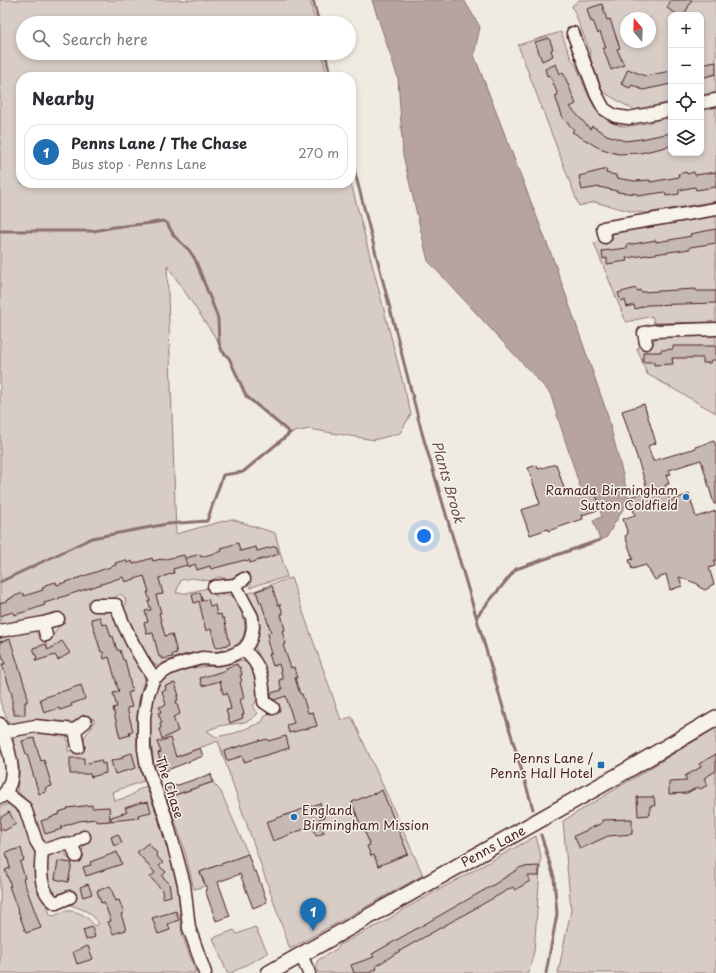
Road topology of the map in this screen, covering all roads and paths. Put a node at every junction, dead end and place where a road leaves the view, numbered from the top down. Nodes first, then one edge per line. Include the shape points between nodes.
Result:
1 (573, 32) dead end
2 (716, 100) edge
3 (704, 103) edge
4 (668, 111) edge
5 (716, 209) edge
6 (603, 228) dead end
7 (716, 329) edge
8 (644, 333) dead end
9 (214, 587) dead end
10 (95, 605) dead end
11 (58, 619) dead end
12 (43, 623) junction
13 (0, 631) edge
14 (46, 635) dead end
15 (243, 650) junction
16 (154, 678) junction
17 (264, 705) dead end
18 (716, 718) edge
19 (1, 728) edge
20 (78, 747) dead end
21 (3, 795) edge
22 (84, 837) dead end
23 (42, 851) junction
24 (70, 897) dead end
25 (301, 955) junction
26 (205, 973) edge
27 (269, 973) edge
28 (309, 973) edge

1 - 4 street via 604,109 615,116 629,118
2 - 3 street
5 - 6 street
7 - 8 street
9 - 15 street via 239,582 252,617 253,627 251,638
10 - 16 street via 116,605 132,644
11 - 12 street
12 - 13 street
12 - 14 street
15 - 16 street via 228,657 202,658 183,663
15 - 17 street via 258,666 262,677
16 - 26 street, The Chase via 144,718 147,767 178,858 189,928
18 - 25 main road, Penns Lane
19 - 20 street via 80,726
19 - 21 street via 12,768 11,782
21 - 23 street via 25,808
22 - 23 street via 74,851 63,844
23 - 24 street via 41,874 43,886 50,899 56,907
25 - 27 main road, Penns Lane
25 - 28 street

